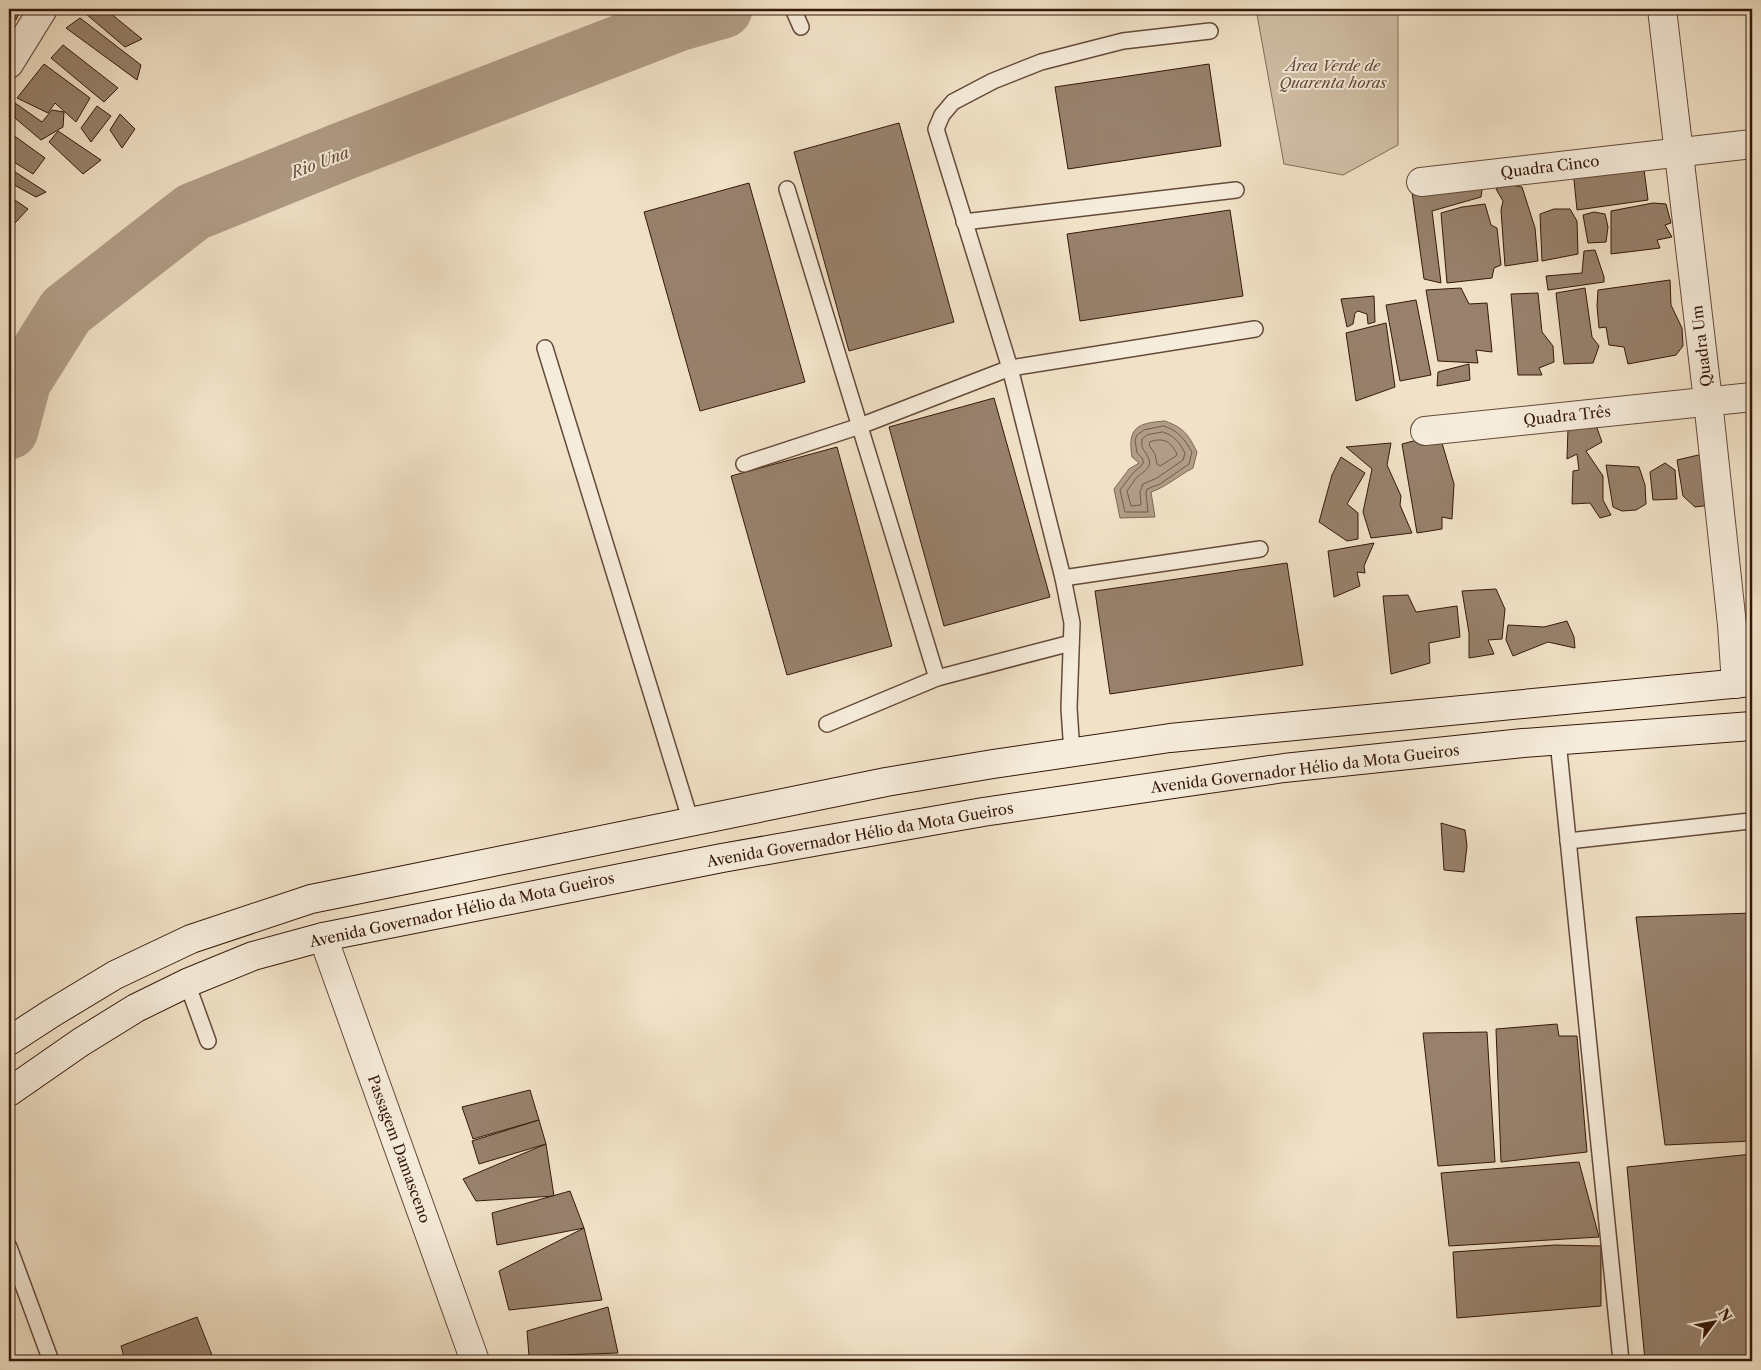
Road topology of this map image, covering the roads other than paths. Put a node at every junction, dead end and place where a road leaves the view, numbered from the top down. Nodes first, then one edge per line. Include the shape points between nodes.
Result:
1 (44, 9) edge
2 (793, 9) edge
3 (1662, 9) edge
4 (801, 27) dead end
5 (1210, 31) dead end
6 (9, 64) edge
7 (1752, 144) edge
8 (1678, 152) junction
9 (1421, 182) dead end
10 (787, 189) dead end
11 (1236, 190) dead end
12 (964, 222) junction
13 (1255, 329) dead end
14 (545, 348) dead end
15 (1010, 368) junction
16 (1752, 397) edge
17 (1708, 401) junction
18 (860, 426) junction
19 (1425, 431) dead end
20 (744, 464) dead end
21 (1260, 549) dead end
22 (1063, 578) junction
23 (1071, 644) junction
24 (937, 678) junction
25 (1744, 683) edge
26 (827, 724) dead end
27 (1752, 726) edge
28 (1558, 741) junction
29 (1072, 753) junction
30 (1750, 821) dead end
31 (691, 822) junction
32 (1568, 841) junction
33 (323, 937) junction
34 (187, 983) junction
35 (9, 1041) edge
36 (208, 1041) dead end
37 (9, 1092) edge
38 (9, 1247) edge
39 (51, 1361) edge
40 (474, 1361) edge
41 (1621, 1361) edge

1 - 6 main road
2 - 4 lane
3 - 8 main road, Quadra Um
5 - 12 lane via 1123,41 1041,62 992,81 953,102 936,129
7 - 8 main road, Quadra Cinco
8 - 9 main road, Quadra Cinco
8 - 17 main road, Quadra Um
10 - 18 lane
11 - 12 lane
12 - 15 lane
13 - 15 lane
14 - 31 lane
15 - 18 lane
15 - 22 lane
16 - 17 main road, Quadra Três
17 - 19 main road, Quadra Três
17 - 25 main road, Quadra Um via 1732,625
18 - 20 lane
18 - 24 lane
21 - 22 lane
22 - 23 lane via 1072,622
23 - 24 lane
23 - 29 lane via 1069,708
24 - 26 lane
25 - 29 main road via 1170,738
27 - 28 main road, Avenida Governador Hélio da Mota Gueiros
28 - 32 lane
28 - 33 main road, Avenida Governador Hélio da Mota Gueiros via 1284,768 983,812 722,858
29 - 31 main road via 886,782
30 - 32 lane
31 - 35 main road via 312,899 192,939 124,971
32 - 41 lane
33 - 34 main road, Avenida Governador Hélio da Mota Gueiros via 253,956
33 - 40 main road, Passagem Damasceno
34 - 36 lane
34 - 37 main road, Avenida Governador Hélio da Mota Gueiros via 136,1008
38 - 39 lane

